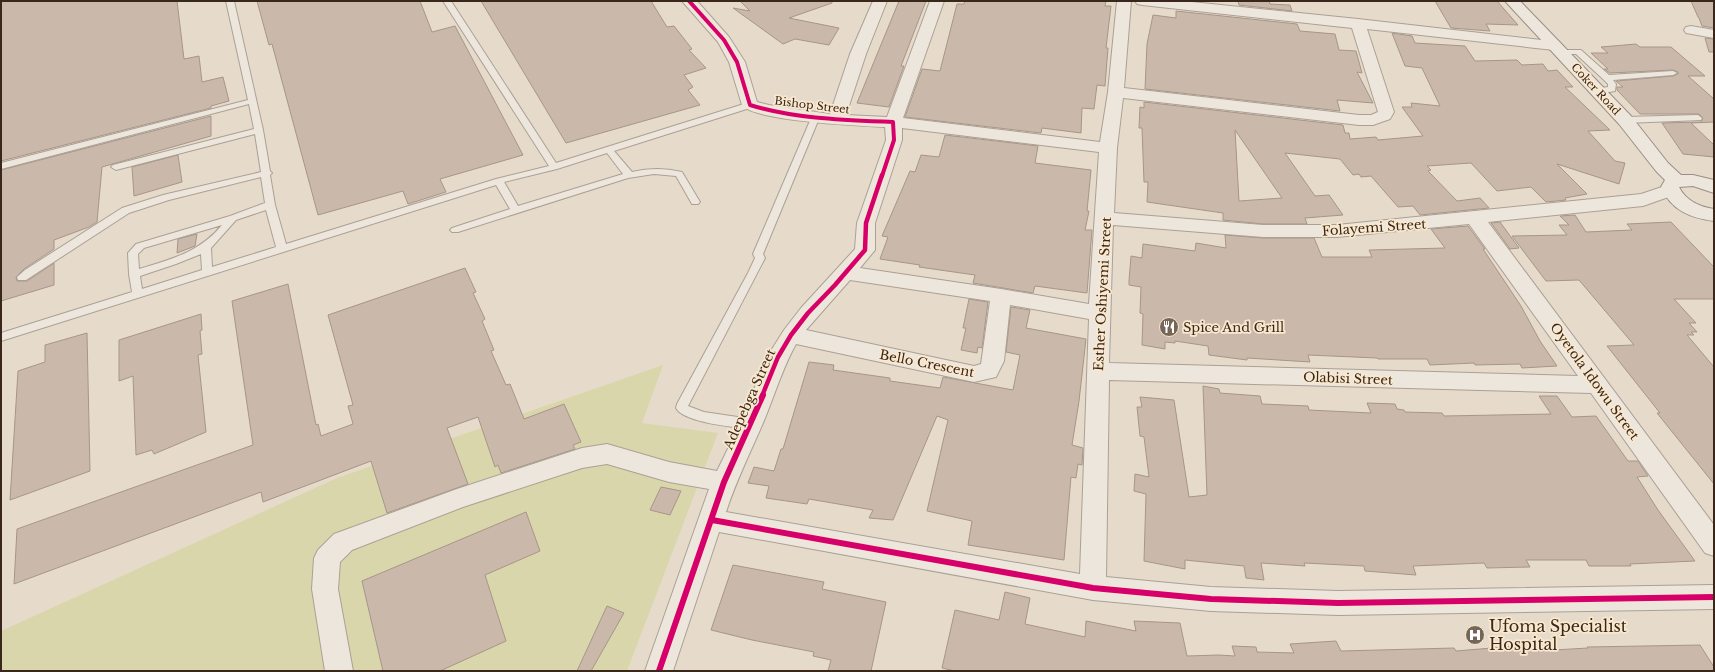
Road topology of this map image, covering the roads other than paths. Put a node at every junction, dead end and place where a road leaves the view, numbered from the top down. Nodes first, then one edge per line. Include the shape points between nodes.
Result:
1 (230, 1) edge
2 (447, 1) edge
3 (689, 1) edge
4 (880, 1) edge
5 (937, 1) edge
6 (1124, 1) edge
7 (1142, 1) edge
8 (1512, 1) edge
9 (1209, 4) edge
10 (1358, 23) junction
11 (1691, 30) dead end
12 (1714, 34) edge
13 (1558, 48) junction
14 (1673, 73) dead end
15 (1602, 84) junction
16 (1116, 92) junction
17 (253, 101) junction
18 (750, 105) junction
19 (816, 116) junction
20 (1698, 118) dead end
21 (836, 120) junction
22 (1625, 120) junction
23 (886, 121) junction
24 (259, 130) junction
25 (1108, 148) junction
26 (609, 150) junction
27 (1, 166) edge
28 (554, 166) junction
29 (116, 167) dead end
30 (267, 173) junction
31 (630, 176) junction
32 (499, 181) junction
33 (1680, 184) junction
34 (1714, 187) edge
35 (1643, 200) junction
36 (695, 202) dead end
37 (270, 204) junction
38 (515, 210) junction
39 (1704, 214) edge
40 (233, 218) junction
41 (1105, 218) junction
42 (1475, 218) junction
43 (455, 230) dead end
44 (206, 247) junction
45 (282, 249) junction
46 (207, 273) junction
47 (846, 273) junction
48 (134, 274) junction
49 (22, 277) dead end
50 (138, 294) junction
51 (1001, 296) junction
52 (1098, 313) junction
53 (791, 335) junction
54 (1, 337) edge
55 (1098, 371) junction
56 (1598, 385) junction
57 (751, 424) junction
58 (724, 482) junction
59 (712, 520) junction
60 (1714, 545) edge
61 (1093, 588) junction
62 (1714, 597) edge
63 (339, 671) edge
64 (659, 671) edge

1 - 17 lane
2 - 28 lane
3 - 18 street via 724,40 736,62
4 - 21 street via 858,54
5 - 23 street
6 - 16 street, Esther Oshiyemi Street
7 - 9 street
8 - 13 main road, Coker Road
9 - 10 street
10 - 13 street
10 - 16 street via 1386,112 1384,116 1373,120
11 - 12 street
13 - 15 main road, Coker Road
14 - 15 lane
15 - 22 main road, Coker Road
16 - 25 street, Esther Oshiyemi Street
17 - 24 lane
17 - 27 lane
18 - 19 street, Bishop Street via 767,110
18 - 26 lane
19 - 21 street, Bishop Street
19 - 57 lane via 758,254 760,258 682,408 706,417
20 - 22 lane
21 - 23 street, Bishop Street
22 - 33 main road, Coker Road via 1662,167
23 - 25 street, Bishop Street
23 - 47 street, Adepebga Street via 894,140 866,223 865,250
24 - 29 lane
24 - 30 lane
25 - 41 street, Esther Oshiyemi Street
26 - 28 lane
26 - 31 lane
28 - 32 lane
30 - 37 lane
30 - 49 lane via 134,207 111,218 73,246 41,263
31 - 36 lane via 659,171 678,174
31 - 38 lane
32 - 38 lane
32 - 45 lane
33 - 34 main road
33 - 35 street
33 - 39 main road, Coker Road via 1673,196
35 - 39 street
35 - 42 street, Folayemi Street
37 - 40 lane
37 - 45 lane
38 - 43 lane
40 - 44 lane
40 - 48 lane via 140,246 133,253
41 - 42 street, Folayemi Street via 1263,231 1337,231
41 - 52 street, Esther Oshiyemi Street
42 - 56 street, Oyetola Idowu Street
44 - 46 lane
44 - 48 lane
45 - 46 lane
46 - 50 lane
47 - 51 street
47 - 53 street, Adepebga Street
48 - 50 lane
50 - 54 lane
51 - 52 street
51 - 53 street, Bello Crescent via 993,361 988,371 974,374
52 - 55 street, Esther Oshiyemi Street
53 - 57 street, Adepebga Street via 778,357
55 - 56 street, Olabisi Street
55 - 61 street, Esther Oshiyemi Street
56 - 60 street, Oyetola Idowu Street
57 - 58 street, Adepebga Street
58 - 59 street, Adepebga Street
58 - 63 street via 669,472 607,454 582,458 457,499 343,542 327,558 325,589
59 - 61 street
59 - 64 street, Adepebga Street
61 - 62 street via 1212,599 1338,603

